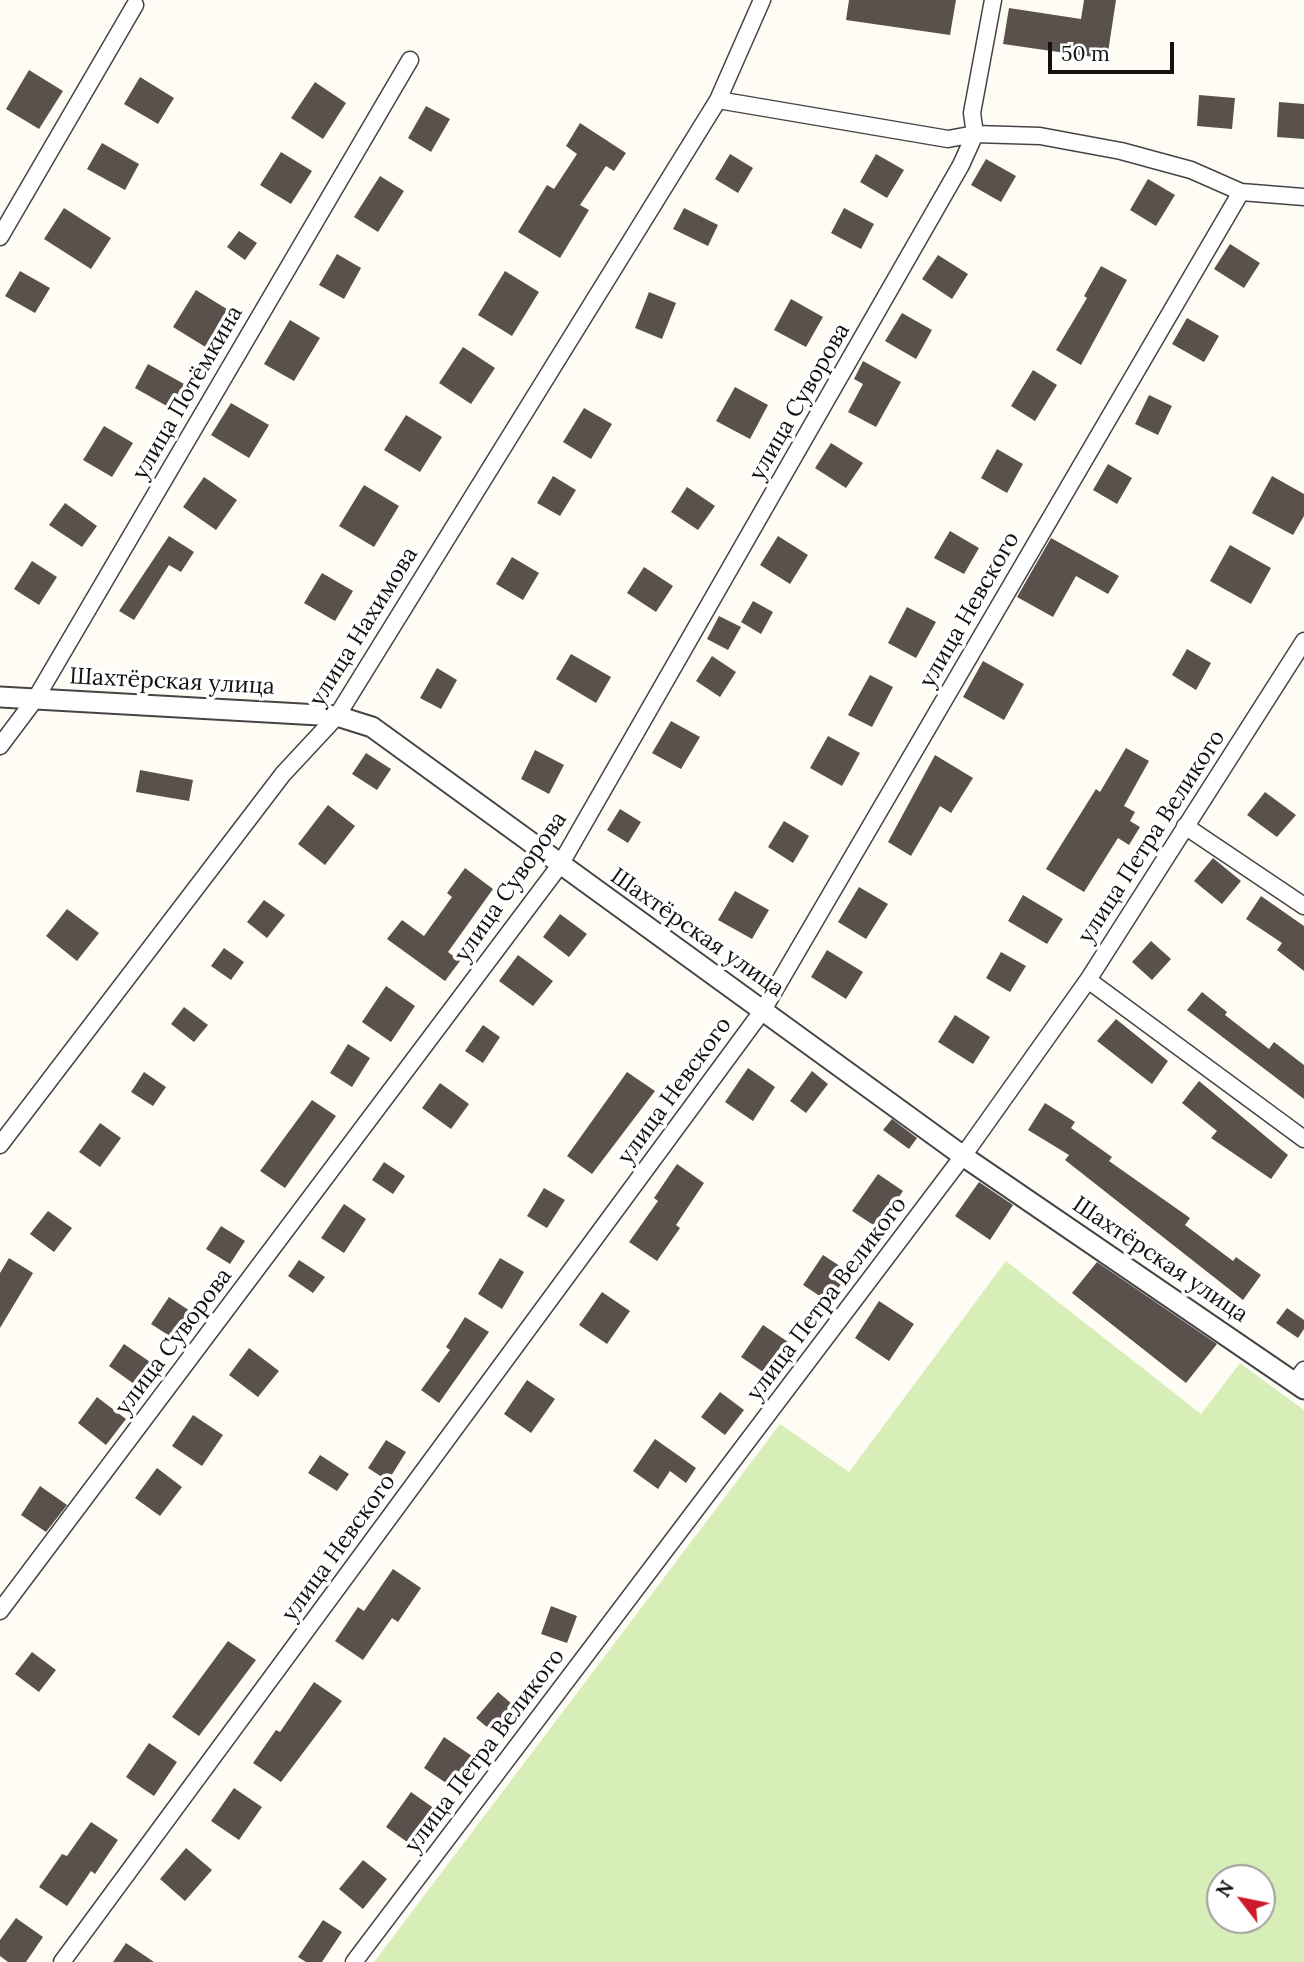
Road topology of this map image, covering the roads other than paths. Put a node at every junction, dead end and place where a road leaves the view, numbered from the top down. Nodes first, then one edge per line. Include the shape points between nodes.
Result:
1 (762, 0) edge
2 (993, 0) edge
3 (135, 5) dead end
4 (410, 60) dead end
5 (718, 100) junction
6 (975, 134) junction
7 (1241, 192) junction
8 (1304, 197) edge
9 (0, 237) edge
10 (1304, 641) edge
11 (1299, 665) edge
12 (0, 697) edge
13 (36, 698) junction
14 (337, 716) junction
15 (0, 746) edge
16 (1185, 826) junction
17 (560, 865) junction
18 (1304, 906) edge
19 (1088, 980) junction
20 (763, 1010) junction
21 (1304, 1139) edge
22 (0, 1145) edge
23 (963, 1156) junction
24 (1301, 1380) edge
25 (0, 1611) edge
26 (62, 1962) edge
27 (354, 1962) edge

1 - 5 street, улица Нахимова
2 - 6 street via 972,113
3 - 9 street
4 - 13 street, улица Потёмкина
5 - 6 street via 948,139
5 - 14 street, улица Нахимова
6 - 7 street via 1040,136 1121,151 1191,170
6 - 17 street, улица Суворова
7 - 8 street
7 - 20 street, улица Невского
10 - 11 street, улица Петра Великого
11 - 16 street, улица Петра Великого
12 - 13 street, Шахтёрская улица
13 - 14 street, Шахтёрская улица
13 - 15 street, улица Потёмкина
14 - 17 street, Шахтёрская улица via 372,727
14 - 22 street, улица Нахимова via 283,774
16 - 18 street
16 - 19 street, улица Петра Великого
17 - 20 street, Шахтёрская улица
17 - 25 street, улица Суворова
19 - 21 street
19 - 23 street, улица Петра Великого
20 - 23 street, Шахтёрская улица
20 - 26 street, улица Невского
23 - 24 street, Шахтёрская улица
23 - 27 street, улица Петра Великого

